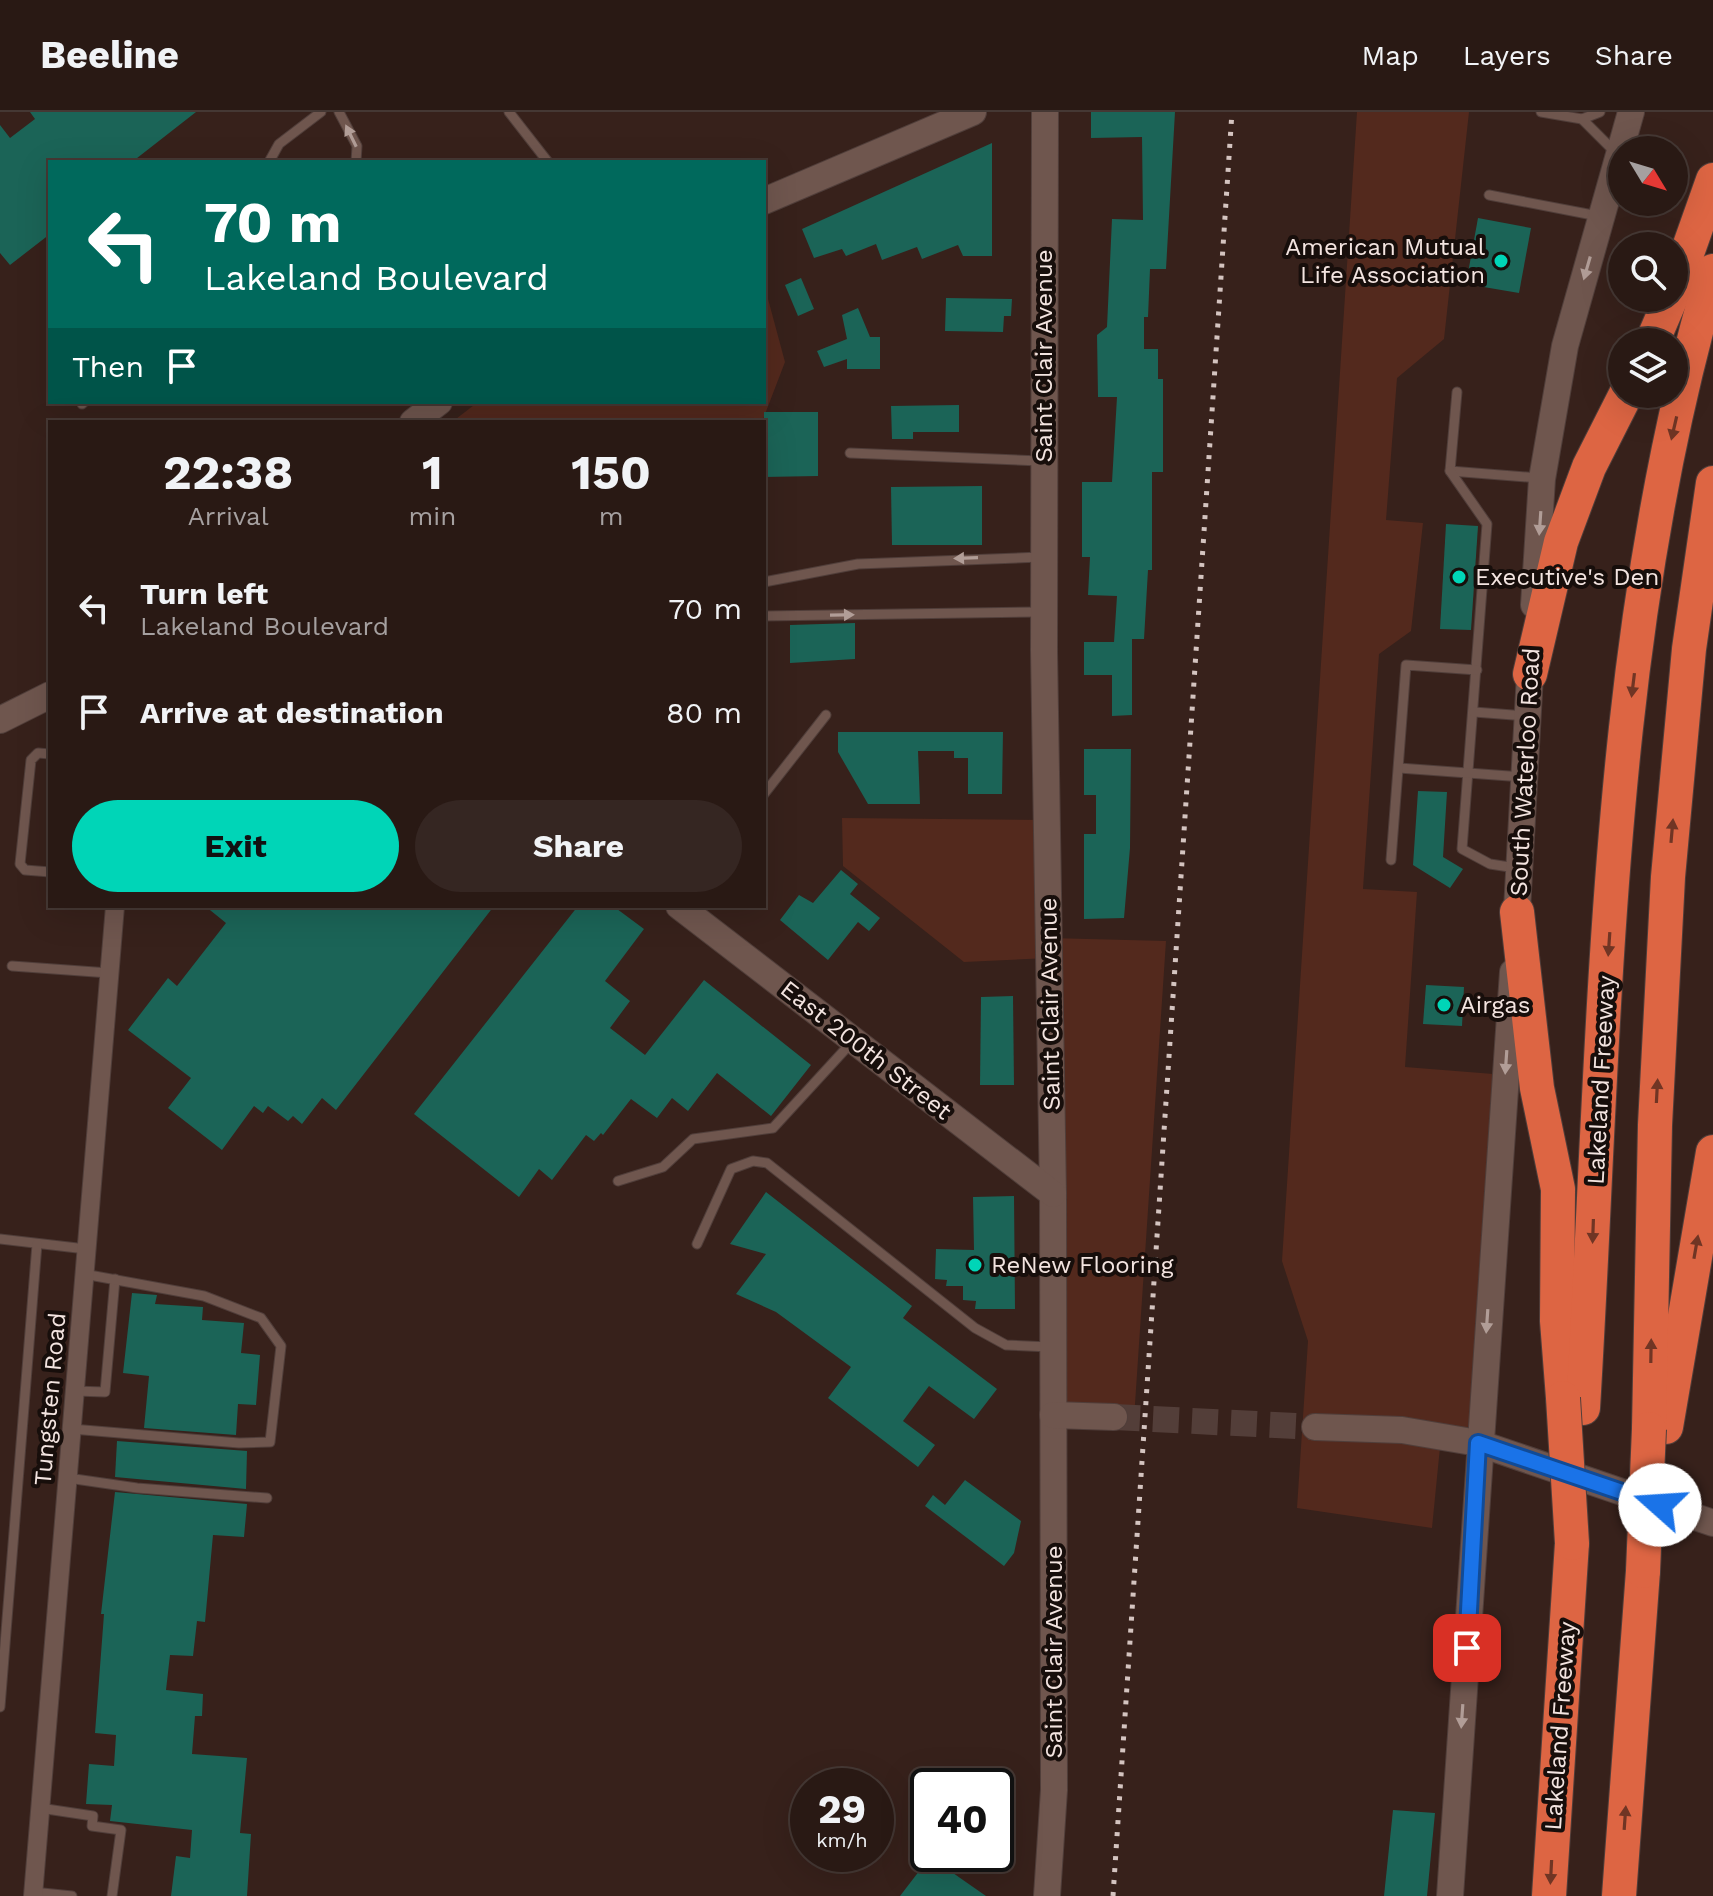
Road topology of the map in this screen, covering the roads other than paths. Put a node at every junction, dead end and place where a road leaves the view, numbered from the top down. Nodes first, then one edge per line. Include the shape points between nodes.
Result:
1 (321, 112) edge
2 (339, 112) edge
3 (509, 112) edge
4 (973, 112) edge
5 (1045, 112) edge
6 (1541, 112) edge
7 (1600, 112) edge
8 (1582, 119) junction
9 (1608, 145) edge
10 (270, 160) edge
11 (356, 160) edge
12 (546, 160) edge
13 (1713, 180) edge
14 (1489, 195) dead end
15 (1608, 195) edge
16 (766, 200) edge
17 (1602, 216) junction
18 (1688, 251) edge
19 (1713, 271) edge
20 (1457, 392) dead end
21 (436, 404) edge
22 (1619, 408) edge
23 (416, 420) edge
24 (850, 453) dead end
25 (1044, 461) junction
26 (1450, 471) junction
27 (1542, 479) junction
28 (1713, 483) edge
29 (1044, 557) junction
30 (766, 582) edge
31 (1044, 613) junction
32 (766, 616) edge
33 (1477, 670) junction
34 (1530, 674) junction
35 (48, 696) edge
36 (1474, 712) junction
37 (826, 715) dead end
38 (1528, 716) junction
39 (0, 720) edge
40 (48, 754) edge
41 (1399, 768) junction
42 (1468, 773) junction
43 (1525, 777) junction
44 (766, 791) edge
45 (1391, 860) dead end
46 (1520, 868) junction
47 (48, 872) edge
48 (115, 908) edge
49 (682, 908) edge
50 (1517, 912) junction
51 (12, 966) dead end
52 (109, 973) junction
53 (853, 1040) junction
54 (1713, 1152) edge
55 (618, 1181) dead end
56 (1053, 1194) junction
57 (0, 1239) edge
58 (37, 1244) junction
59 (697, 1244) dead end
60 (86, 1249) junction
61 (84, 1274) junction
62 (115, 1279) junction
63 (1053, 1347) junction
64 (75, 1391) junction
65 (1573, 1403) junction
66 (1053, 1415) junction
67 (1114, 1417) tunnel mouth
68 (1315, 1427) tunnel mouth
69 (72, 1429) junction
70 (1657, 1432) junction
71 (1478, 1443) junction
72 (68, 1478) junction
73 (267, 1498) dead end
74 (1713, 1523) edge
75 (0, 1707) edge
76 (40, 1808) junction
77 (33, 1894) edge
78 (72, 1896) edge
79 (112, 1896) edge
80 (1047, 1896) edge
81 (1450, 1896) edge
82 (1549, 1896) edge
83 (1619, 1896) edge

1 - 10 lane via 279,144
11 -> 2 lane via 357,146
3 - 12 lane
4 - 16 street
5 - 25 street, Saint Clair Avenue
6 - 8 lane
7 - 8 lane
8 - 9 lane
13 - 18 highway
14 - 17 lane
15 - 17 street, South Waterloo Road
17 -> 27 street, South Waterloo Road via 1565,346
19 -> 65 highway, Lakeland Freeway via 1667,458 1640,624 1621,792
20 - 26 lane
21 - 23 street
22 - 34 highway via 1589,467 1561,542
24 - 25 lane
25 - 29 street, Saint Clair Avenue
26 - 27 lane
26 - 33 lane via 1487,524
27 -> 34 street, South Waterloo Road
70 -> 28 highway via 1655,1125 1668,877 1689,649
29 -> 30 lane via 858,564
29 - 31 street, Saint Clair Avenue
32 -> 31 lane
31 - 56 street, Saint Clair Avenue
33 - 36 lane
33 - 41 lane via 1406,665
34 - 38 street, South Waterloo Road
35 - 39 street
36 - 38 lane
36 - 42 lane
37 - 44 lane
38 - 43 street, South Waterloo Road
40 - 47 lane via 38,753 31,760 20,864 25,870
41 - 42 lane
41 - 45 lane
42 - 43 lane
42 - 46 lane via 1462,849 1490,864
43 - 46 street, South Waterloo Road
46 - 50 street, South Waterloo Road
48 - 52 street, Tungsten Road
49 - 53 street, East 200th Street
50 - 65 highway via 1537,1088 1558,1189 1557,1321
50 -> 71 street, South Waterloo Road
51 - 52 lane
52 - 60 street, Tungsten Road
53 - 55 lane via 773,1128 693,1139 663,1167
53 - 56 street, East 200th Street
70 -> 54 highway
56 - 63 street, Saint Clair Avenue
57 - 58 lane
58 - 60 lane
58 - 75 lane
59 - 63 lane via 731,1169 753,1161 767,1163 975,1328 1006,1345
60 - 61 street, Tungsten Road
61 - 62 lane
61 - 64 street, Tungsten Road
62 - 64 lane via 105,1392
62 - 69 lane via 204,1296 261,1318 281,1346 270,1442
63 - 66 street, Saint Clair Avenue
64 - 69 street, Tungsten Road
65 -> 82 highway, Lakeland Freeway, bridge via 1572,1543
66 - 67 street
66 - 80 street, Saint Clair Avenue via 1054,1790
68 - 71 street via 1402,1430
69 - 72 street, Tungsten Road
83 -> 70 highway, bridge
71 - 74 street
71 -> 81 street, South Waterloo Road
72 - 73 lane
72 - 76 street, Tungsten Road
76 - 77 street, Tungsten Road
76 - 79 lane via 93,1816 92,1826 121,1830
77 - 78 lane

